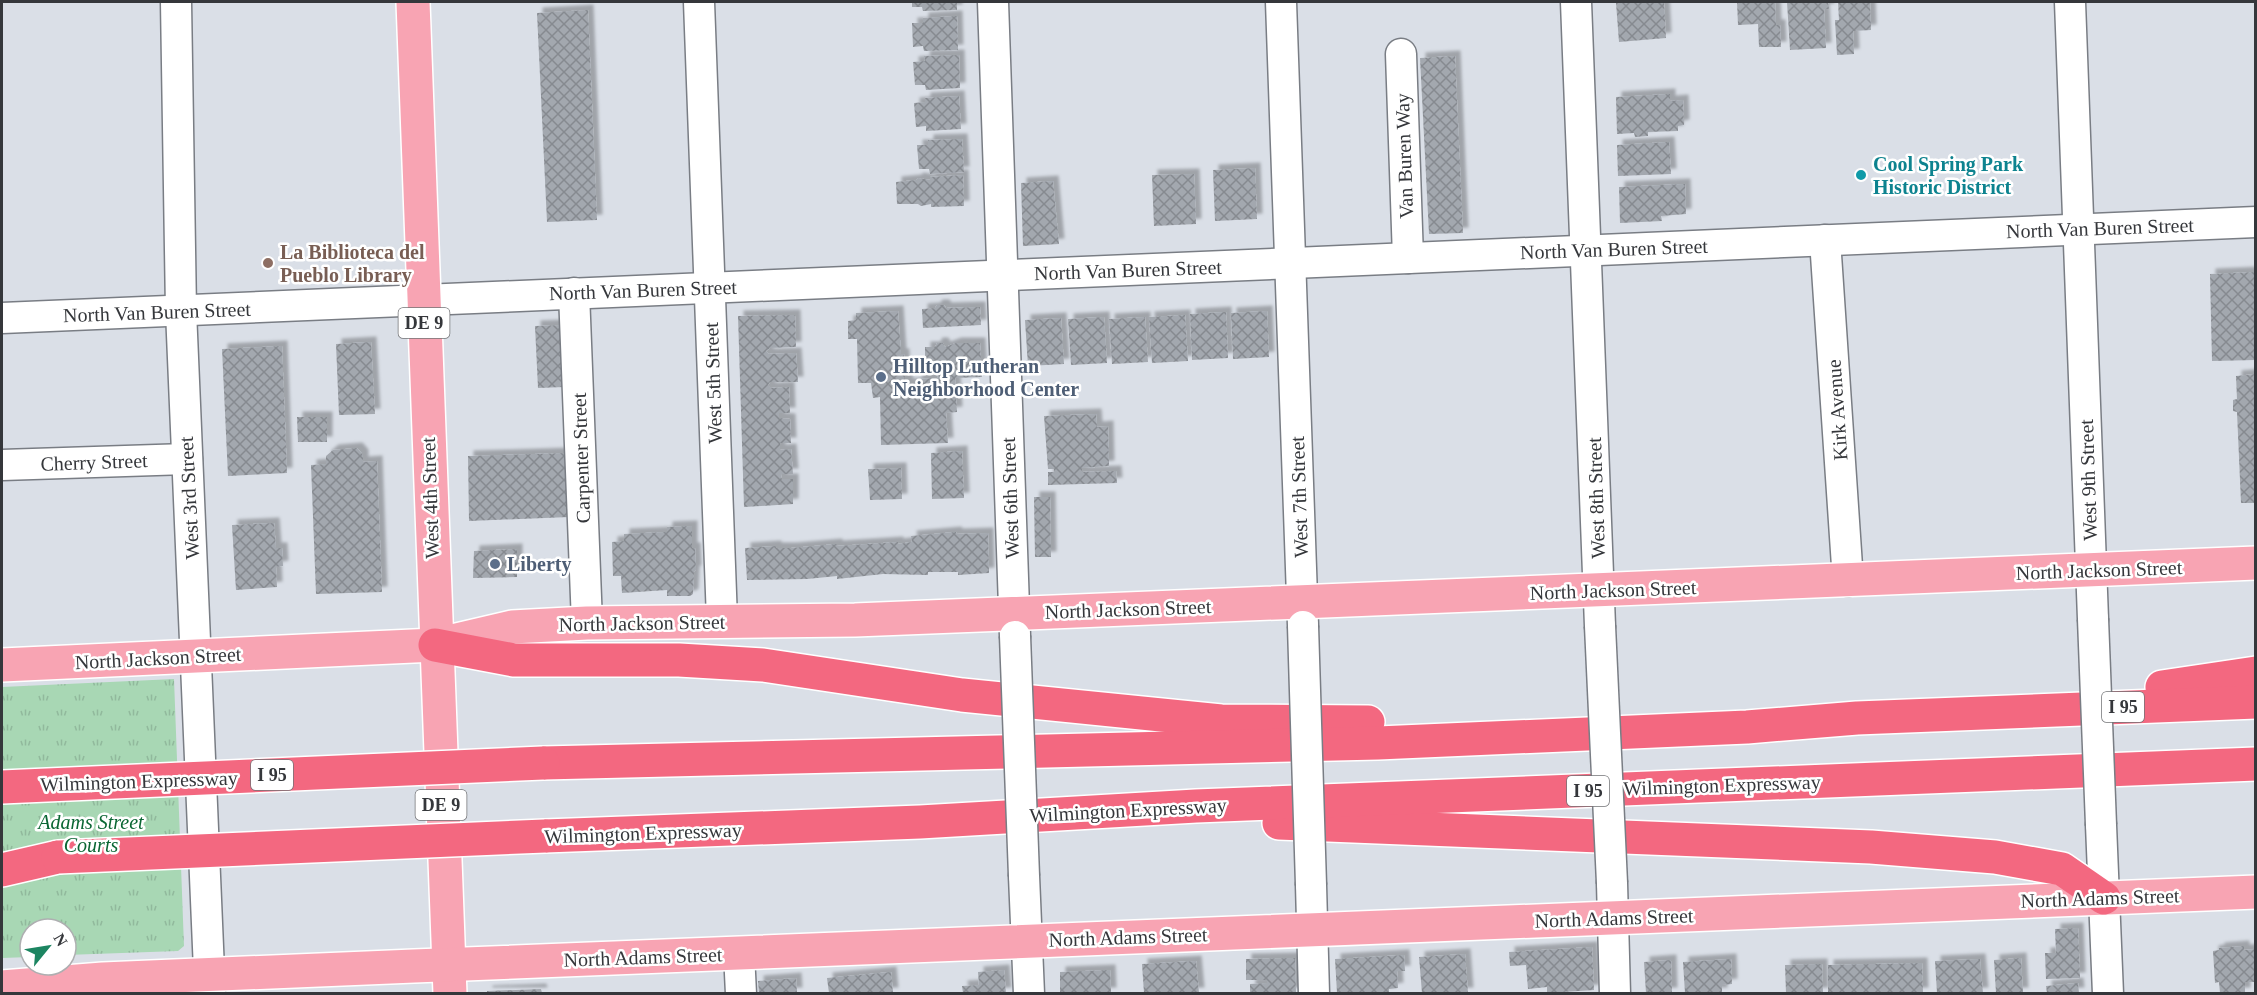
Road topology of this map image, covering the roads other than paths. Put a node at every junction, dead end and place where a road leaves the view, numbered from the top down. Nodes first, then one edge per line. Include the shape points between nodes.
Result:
1 (176, 2) edge
2 (413, 2) edge
3 (699, 2) edge
4 (993, 2) edge
5 (1281, 2) edge
6 (1576, 2) edge
7 (2070, 2) edge
8 (1401, 54) dead end
9 (2256, 222) edge
10 (2078, 229) junction
11 (1826, 240) junction
12 (1586, 250) junction
13 (1408, 258) junction
14 (1290, 263) junction
15 (1003, 275) junction
16 (710, 288) junction
17 (574, 293) junction
18 (424, 301) junction
19 (181, 311) junction
20 (2, 318) edge
21 (187, 459) junction
22 (2, 465) edge
23 (2256, 563) edge
24 (2091, 570) junction
25 (1848, 581) junction
26 (1599, 590) junction
27 (1303, 614) junction
28 (722, 620) junction
29 (587, 623) junction
30 (1014, 625) junction
31 (435, 645) junction
32 (197, 657) junction
33 (2, 665) edge
34 (2256, 673) edge
35 (2256, 702) edge
36 (1990, 712) junction
37 (1857, 718) junction
38 (2256, 764) edge
39 (2, 787) edge
40 (920, 822) junction
41 (58, 856) junction
42 (2, 859) edge
43 (2, 870) edge
44 (2256, 892) edge
45 (2104, 898) junction
46 (1612, 918) junction
47 (1311, 930) junction
48 (1027, 941) junction
49 (739, 953) junction
50 (448, 979) edge
51 (210, 984) edge
52 (2, 987) edge
53 (741, 993) edge
54 (1029, 993) edge
55 (1314, 993) edge
56 (1615, 993) edge
57 (2108, 993) edge

1 - 19 street, West 3rd Street
2 - 18 main road, West 4th Street / DE 9
3 - 16 street, West 5th Street
4 - 15 street, West 6th Street
5 - 14 street, West 7th Street
6 - 12 street, West 8th Street
7 - 10 street, West 9th Street
8 - 13 street, Van Buren Way
9 - 10 street, North Van Buren Street
10 - 11 street, North Van Buren Street
10 - 24 street, West 9th Street
11 - 12 street, North Van Buren Street
11 - 25 street, Kirk Avenue
12 - 13 street, North Van Buren Street
12 - 26 street, West 8th Street
13 - 14 street, North Van Buren Street
14 - 15 street, North Van Buren Street
14 - 27 street, West 7th Street
15 - 16 street, North Van Buren Street
15 - 30 street, West 6th Street
16 - 17 street, North Van Buren Street
16 - 28 street, West 5th Street
17 - 18 street, North Van Buren Street
17 - 29 street, Carpenter Street
18 - 19 street, North Van Buren Street
18 - 31 main road, West 4th Street / DE 9
19 - 20 street, North Van Buren Street
19 - 21 street, West 3rd Street
21 - 22 street, Cherry Street
21 - 32 street, West 3rd Street
23 - 24 main road, North Jackson Street
24 - 25 main road, North Jackson Street
24 - 45 street, West 9th Street, bridge
25 - 26 main road, North Jackson Street
26 - 27 main road, North Jackson Street
26 - 46 street, West 8th Street, bridge
27 - 30 main road, North Jackson Street
27 - 47 street, West 7th Street, bridge
28 - 29 main road, North Jackson Street
28 - 30 main road, North Jackson Street
29 - 31 main road, North Jackson Street via 512,627
30 - 48 street, West 6th Street, bridge
31 - 32 main road, North Jackson Street
31 - 37 highway via 514,660 679,660 763,665 962,695 1221,721 1471,721 1758,705
31 - 50 main road, West 4th Street / DE 9
32 - 33 main road, North Jackson Street
32 - 51 street, West 3rd Street
34 - 36 highway
35 - 36 highway, Wilmington Expressway / I 95
36 - 37 highway, Wilmington Expressway / I 95
37 - 39 highway, Wilmington Expressway / I 95, bridge via 1747,727 1378,743 543,764
38 - 40 highway, Wilmington Expressway / I 95 via 1196,806
40 - 41 highway, Wilmington Expressway / I 95, bridge
40 - 45 highway via 1051,827 1287,823 1903,849 1995,857 2062,869
41 - 42 highway, Wilmington Expressway / I 95
41 - 43 highway
44 - 45 main road, North Adams Street
45 - 46 main road, North Adams Street
45 - 57 street, West 9th Street
46 - 47 main road, North Adams Street
46 - 56 street, West 8th Street
47 - 48 main road, North Adams Street
47 - 55 street, West 7th Street
48 - 49 main road, North Adams Street
48 - 54 street, West 6th Street
49 - 50 main road, North Adams Street
49 - 53 street
50 - 51 main road, North Adams Street
51 - 52 main road, North Adams Street

